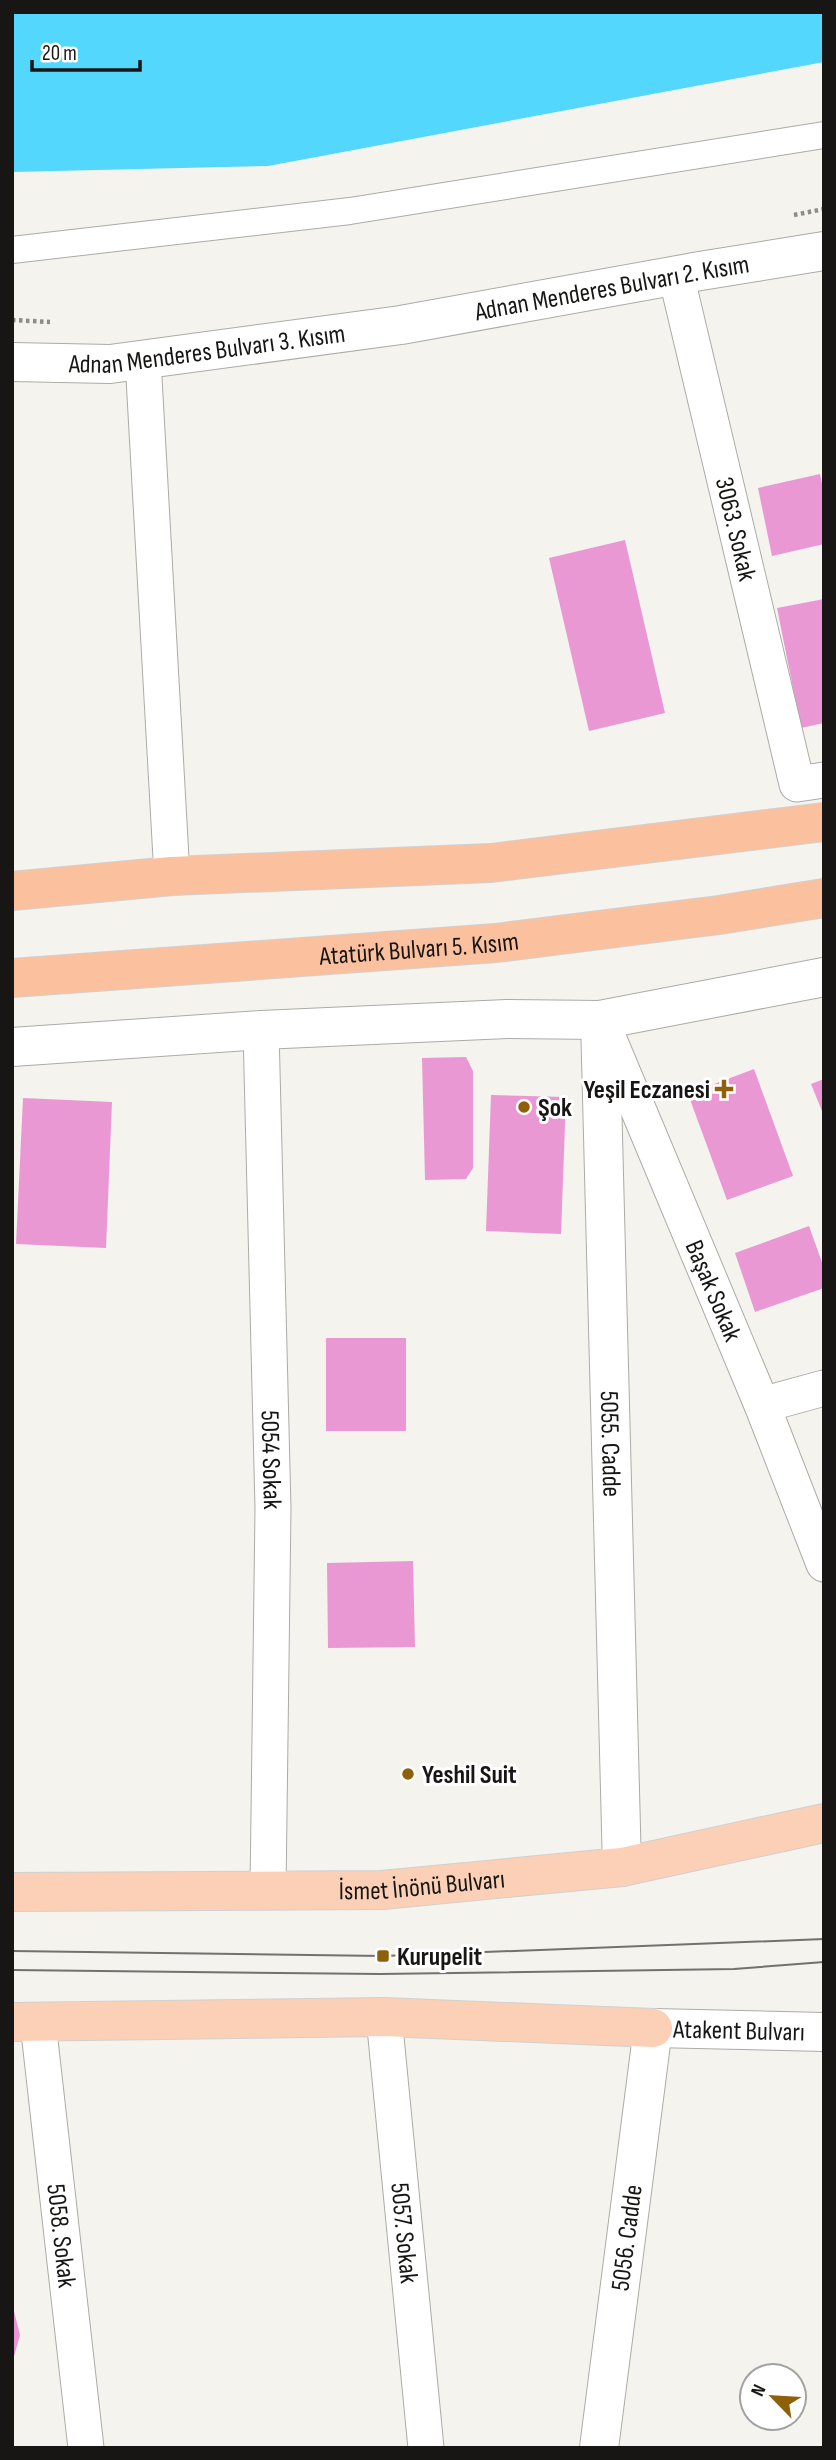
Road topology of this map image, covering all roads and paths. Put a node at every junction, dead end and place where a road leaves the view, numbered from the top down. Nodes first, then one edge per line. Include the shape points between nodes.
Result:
1 (824, 135) edge
2 (824, 209) edge
3 (785, 216) dead end
4 (12, 250) edge
5 (824, 251) edge
6 (676, 275) junction
7 (12, 320) edge
8 (52, 322) dead end
9 (401, 325) joint
10 (143, 360) junction
11 (12, 362) edge
12 (810, 782) edge
13 (824, 822) edge
14 (172, 876) junction
15 (12, 891) edge
16 (824, 898) edge
17 (824, 977) edge
18 (12, 978) edge
19 (600, 1020) junction
20 (261, 1030) junction
21 (12, 1047) edge
22 (824, 1388) edge
23 (762, 1405) junction
24 (824, 1564) edge
25 (824, 1823) edge
26 (622, 1867) junction
27 (268, 1891) junction
28 (12, 1892) edge
29 (384, 2017) junction
30 (25, 2023) edge
31 (653, 2028) junction
32 (824, 2032) edge
33 (86, 2448) edge
34 (426, 2448) edge
35 (599, 2448) edge

1 - 4 street via 350,211
2 - 3 path
5 - 6 street, Adnan Menderes Bulvarı 2. Kısım
6 - 9 street, Adnan Menderes Bulvarı 2. Kısım
6 - 12 street, 3063. Sokak
7 - 8 path
9 - 10 street, Adnan Menderes Bulvarı 3. Kısım
10 - 11 street, Adnan Menderes Bulvarı 3. Kısım
10 - 14 street
13 - 14 highway via 491,863
14 - 15 highway
16 - 18 highway, Atatürk Bulvarı 5. Kısım via 496,943
17 - 19 street
19 - 20 street via 507,1019
19 - 23 street, Başak Sokak
19 - 26 street, 5055. Cadde
20 - 21 street
20 - 27 street, 5054 Sokak via 273,1508
22 - 23 street
23 - 24 street, Başak Sokak
25 - 26 main road, İsmet İnönü Bulvarı
26 - 27 main road, İsmet İnönü Bulvarı via 382,1890
27 - 28 main road, İsmet İnönü Bulvarı
29 - 30 main road
29 - 31 main road
29 - 34 street, 5057. Sokak
30 - 33 street, 5058. Sokak
31 - 32 street, Atakent Bulvarı
31 - 35 street, 5056. Cadde

